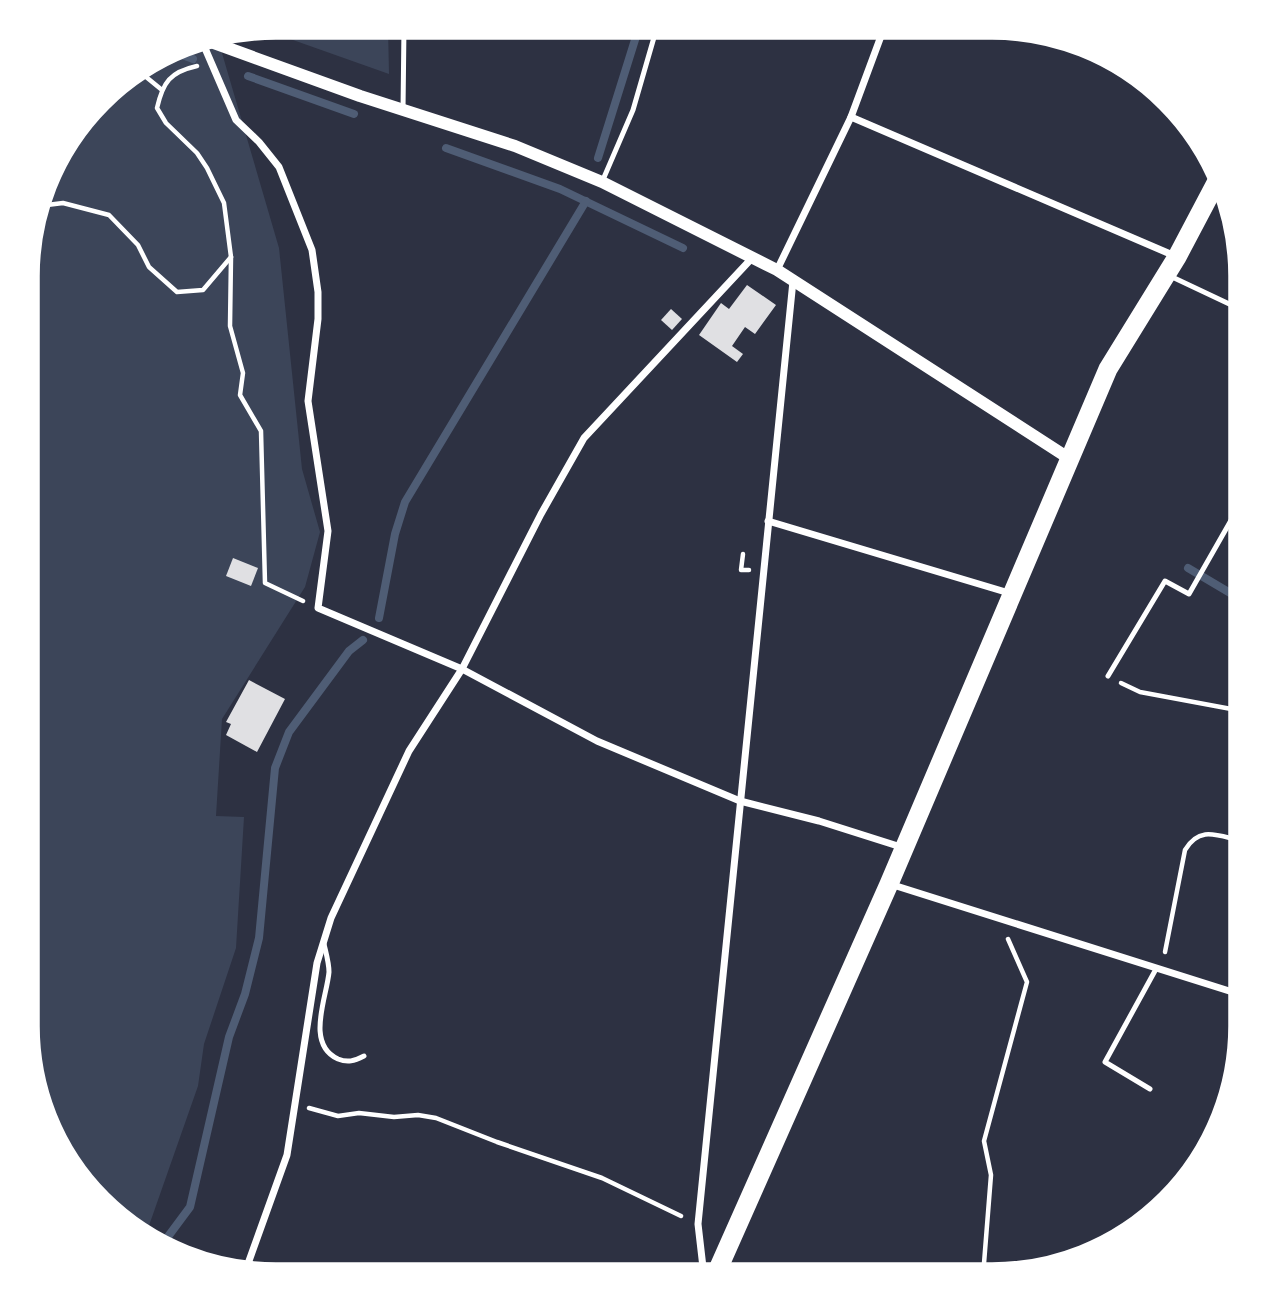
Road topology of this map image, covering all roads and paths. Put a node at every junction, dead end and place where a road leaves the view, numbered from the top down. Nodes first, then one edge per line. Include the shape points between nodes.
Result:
1 (404, 38) edge
2 (654, 38) edge
3 (880, 38) edge
4 (221, 46) edge
5 (206, 49) edge
6 (183, 69) dead end
7 (147, 77) edge
8 (162, 90) junction
9 (403, 110) junction
10 (851, 117) junction
11 (602, 182) junction
12 (1213, 189) edge
13 (50, 205) edge
14 (232, 257) junction
15 (753, 257) junction
16 (1177, 257) junction
17 (777, 270) junction
18 (1167, 274) junction
19 (793, 281) junction
20 (1230, 304) edge
21 (1070, 459) junction
22 (768, 521) junction
23 (1230, 523) edge
24 (743, 554) dead end
25 (741, 570) dead end
26 (1014, 595) junction
27 (318, 608) junction
28 (462, 669) junction
29 (1108, 676) joint
30 (1230, 709) edge
31 (740, 801) junction
32 (1230, 838) edge
33 (904, 848) junction
34 (889, 884) junction
35 (1000, 919) junction
36 (324, 941) junction
37 (1156, 969) junction
38 (1230, 991) edge
39 (364, 1056) dead end
40 (1150, 1089) dead end
41 (295, 1104) junction
42 (698, 1224) junction
43 (248, 1262) edge
44 (703, 1264) edge
45 (720, 1264) edge
46 (984, 1264) edge

1 - 9 lane
2 - 11 lane via 633,110
3 - 10 street
4 - 9 street
5 - 27 street via 236,120 279,167 312,250 318,319 308,401 328,531
6 - 8 path
7 - 8 path
8 - 14 path via 158,108 166,123 197,153 224,203
9 - 11 street via 515,146
10 - 16 street
10 - 17 street
11 - 15 street
12 - 16 highway
13 - 14 path via 63,203 109,215 138,245 149,267 177,292 203,290
14 - 27 path via 230,326 243,373 240,395 261,431 265,583
15 - 17 street
15 - 28 street via 584,438
16 - 18 highway
17 - 19 street
18 - 20 lane
18 - 21 highway via 1108,369
19 - 21 street
19 - 22 street
21 - 26 highway
22 - 26 street
22 - 31 street
23 - 29 lane via 1189,594 1165,581
24 - 25 path
26 - 33 highway
27 - 28 street
28 - 31 street via 597,741
28 - 36 street via 409,751
29 - 30 path via 1140,692
31 - 33 street
31 - 42 street
32 - 37 path via 1204,833 1192,837 1185,850 1165,954
33 - 34 highway
34 - 35 street
34 - 45 highway
35 - 37 street
35 - 46 path via 1027,982 984,1140 991,1175
36 - 39 lane via 329,970 319,1020 323,1043 330,1055 343,1061 354,1062
36 - 41 street
37 - 38 street
37 - 40 lane via 1105,1062
41 - 42 path via 338,1116 436,1118 602,1178
41 - 43 street via 287,1155
42 - 44 street

